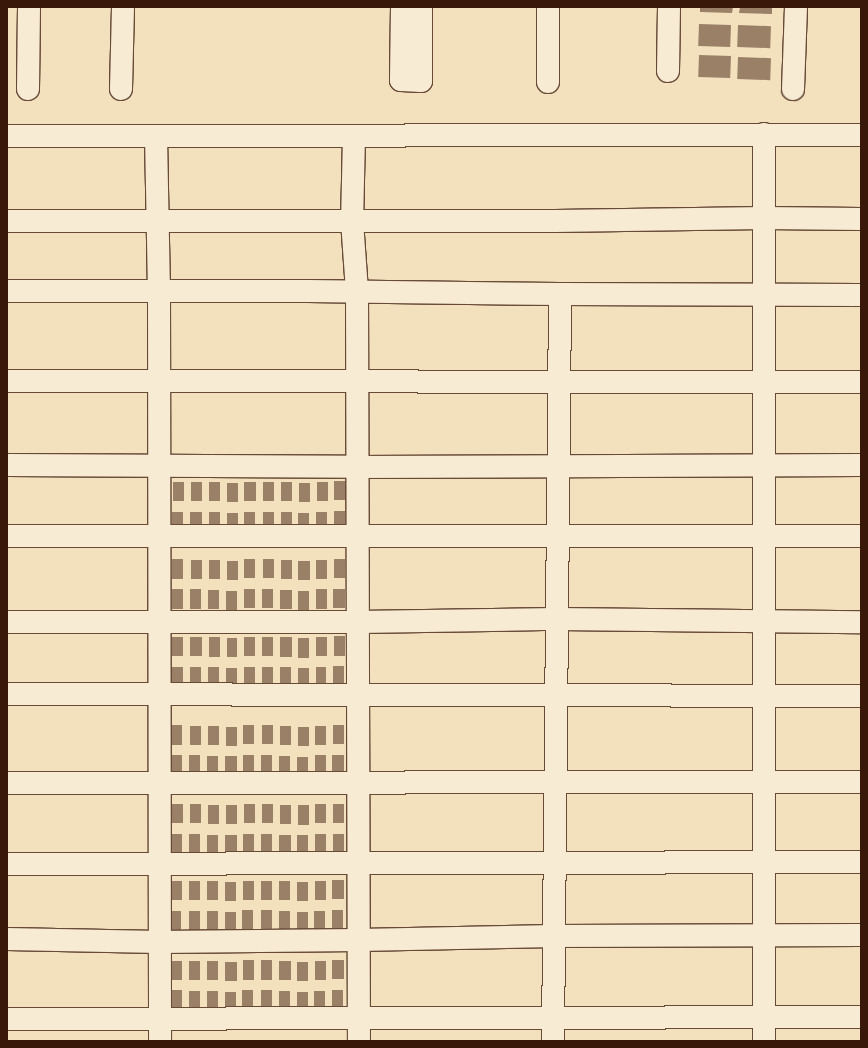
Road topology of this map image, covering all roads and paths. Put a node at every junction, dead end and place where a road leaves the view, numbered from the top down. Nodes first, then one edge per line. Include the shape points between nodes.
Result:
1 (29, 7) edge
2 (123, 7) edge
3 (402, 7) edge
4 (421, 7) edge
5 (548, 7) edge
6 (669, 7) edge
7 (796, 7) edge
8 (668, 71) dead end
9 (548, 82) dead end
10 (121, 89) dead end
11 (793, 89) dead end
12 (28, 90) dead end
13 (764, 134) junction
14 (861, 135) edge
15 (7, 136) edge
16 (156, 136) junction
17 (354, 136) junction
18 (764, 218) junction
19 (861, 219) edge
20 (7, 221) edge
21 (156, 221) junction
22 (352, 221) junction
23 (7, 291) edge
24 (159, 291) junction
25 (357, 291) junction
26 (560, 294) junction
27 (764, 295) junction
28 (861, 295) edge
29 (7, 381) edge
30 (159, 381) junction
31 (357, 382) junction
32 (559, 382) junction
33 (764, 382) junction
34 (861, 382) edge
35 (7, 465) edge
36 (159, 465) junction
37 (559, 465) junction
38 (764, 465) junction
39 (861, 465) edge
40 (357, 466) junction
41 (7, 536) edge
42 (159, 536) junction
43 (357, 536) junction
44 (558, 536) junction
45 (764, 536) junction
46 (861, 536) edge
47 (557, 619) junction
48 (764, 621) junction
49 (7, 622) edge
50 (159, 622) junction
51 (358, 622) junction
52 (861, 622) edge
53 (7, 694) edge
54 (159, 694) junction
55 (358, 695) junction
56 (556, 696) junction
57 (764, 696) junction
58 (861, 696) edge
59 (764, 782) junction
60 (861, 782) edge
61 (7, 783) edge
62 (160, 783) junction
63 (358, 783) junction
64 (556, 783) junction
65 (764, 862) junction
66 (861, 862) edge
67 (358, 863) junction
68 (556, 863) junction
69 (7, 864) edge
70 (160, 864) junction
71 (861, 935) edge
72 (554, 936) junction
73 (764, 936) junction
74 (7, 939) edge
75 (358, 940) junction
76 (159, 942) junction
77 (764, 1017) junction
78 (861, 1017) edge
79 (359, 1018) junction
80 (553, 1018) junction
81 (160, 1019) junction
82 (7, 1020) edge
83 (160, 1041) edge
84 (359, 1041) edge
85 (553, 1041) edge
86 (764, 1041) edge

1 - 12 street
2 - 10 street
3 - 4 street via 401,80 421,81
5 - 9 street
6 - 8 street
7 - 11 street
13 - 14 street
13 - 17 street
13 - 18 street
15 - 16 street
16 - 17 street
16 - 21 street
17 - 22 street
18 - 19 street
18 - 22 street
18 - 27 street
20 - 21 street
21 - 22 street
21 - 24 street
22 - 25 street
23 - 24 street
24 - 25 street
24 - 30 street
25 - 26 street
25 - 31 street
26 - 27 street
26 - 32 street
27 - 28 street
27 - 33 street
29 - 30 street
30 - 31 street
30 - 36 street
31 - 32 street
31 - 40 street
32 - 33 street
32 - 37 street
33 - 34 street
33 - 38 street
35 - 36 street
36 - 40 street
36 - 42 street
37 - 38 street
37 - 40 street
37 - 44 street
38 - 39 street
38 - 45 street
40 - 43 street
41 - 42 street
42 - 43 street
42 - 50 street
43 - 44 street
43 - 51 street
44 - 45 street
44 - 47 street
45 - 46 street
45 - 48 street
47 - 48 street
47 - 51 street
47 - 56 street
48 - 52 street
48 - 57 street
49 - 50 street
50 - 51 street
50 - 54 street
51 - 55 street
53 - 54 street
54 - 55 street
54 - 62 street
55 - 56 street
55 - 63 street
56 - 57 street
56 - 64 street
57 - 58 street
57 - 59 street
59 - 60 street
59 - 64 street
59 - 65 street
61 - 62 street
62 - 63 street
62 - 70 street
63 - 64 street
63 - 67 street
64 - 68 street
65 - 66 street
65 - 68 street
65 - 73 street
67 - 68 street
67 - 70 street
67 - 75 street
68 - 72 street
69 - 70 street
70 - 76 street
71 - 73 street
72 - 73 street
72 - 75 street
72 - 80 street
73 - 77 street
74 - 76 street
75 - 76 street
75 - 79 street
76 - 81 street
77 - 78 street
77 - 80 street
77 - 86 street
79 - 80 street
79 - 81 street
79 - 84 street
80 - 85 street
81 - 82 street
81 - 83 street

